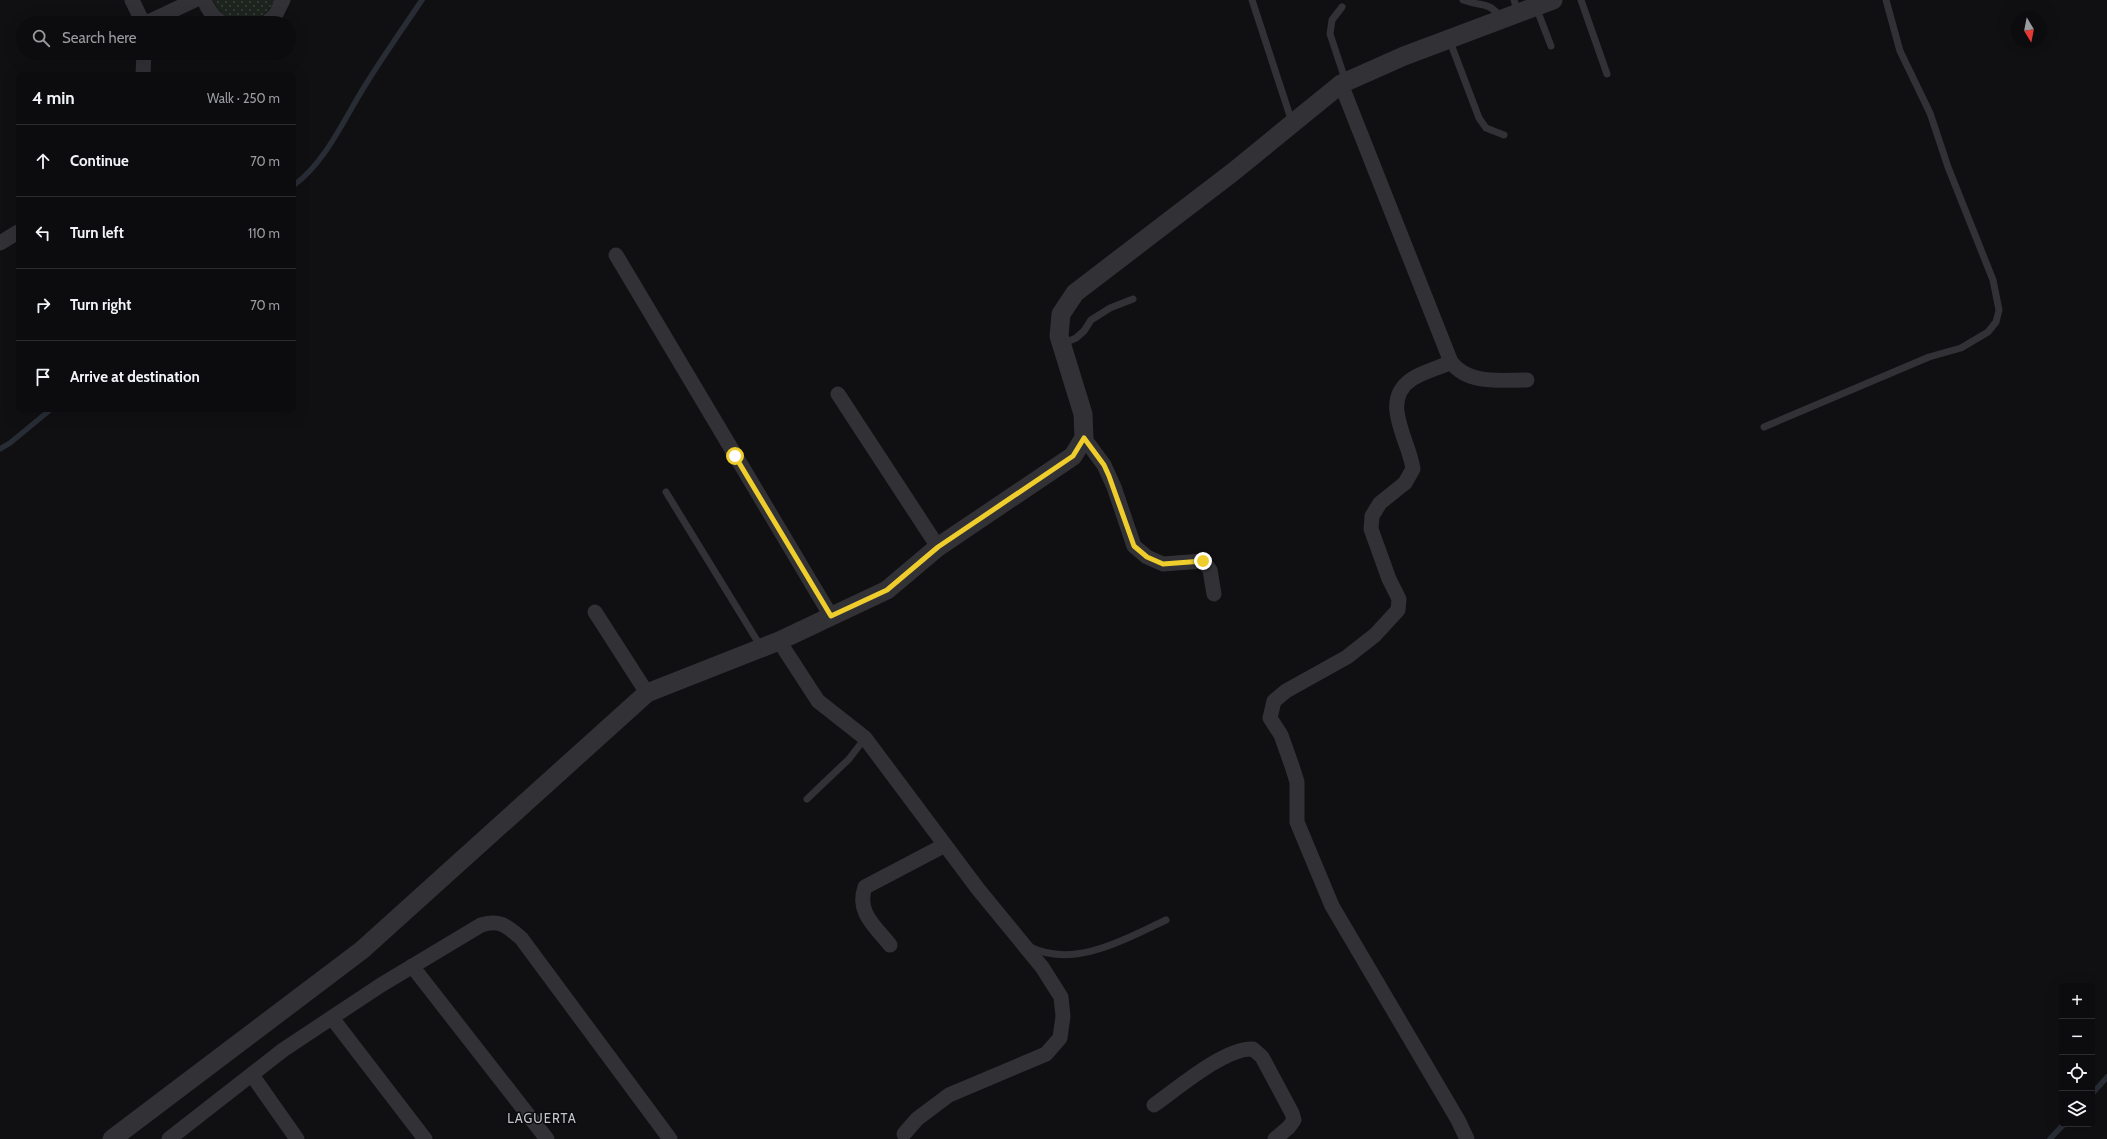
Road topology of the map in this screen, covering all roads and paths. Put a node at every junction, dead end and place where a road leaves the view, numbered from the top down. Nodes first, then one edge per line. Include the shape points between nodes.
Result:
1 (132, 0) edge
2 (195, 0) edge
3 (204, 0) edge
4 (283, 0) edge
5 (1252, 0) edge
6 (1463, 0) edge
7 (1553, 0) edge
8 (1581, 0) edge
9 (1886, 0) edge
10 (1342, 6) dead end
11 (1536, 7) junction
12 (1512, 11) edge
13 (140, 16) edge
14 (160, 16) edge
15 (214, 16) edge
16 (274, 16) edge
17 (1449, 39) junction
18 (1551, 46) dead end
19 (144, 60) edge
20 (143, 72) edge
21 (1607, 74) dead end
22 (1344, 83) junction
23 (1293, 124) junction
24 (1504, 135) dead end
25 (16, 233) edge
26 (0, 243) edge
27 (616, 255) dead end
28 (1133, 299) dead end
29 (1062, 344) junction
30 (1451, 362) junction
31 (1527, 380) dead end
32 (838, 394) dead end
33 (1764, 427) dead end
34 (1084, 438) junction
35 (666, 492) dead end
36 (938, 547) junction
37 (1214, 594) dead end
38 (595, 612) dead end
39 (831, 616) junction
40 (779, 641) junction
41 (761, 648) junction
42 (647, 693) junction
43 (865, 738) junction
44 (807, 799) dead end
45 (945, 846) junction
46 (1166, 920) dead end
47 (1021, 942) junction
48 (890, 945) dead end
49 (412, 966) junction
50 (332, 1018) junction
51 (252, 1075) junction
52 (1154, 1104) dead end
53 (904, 1134) dead end
54 (112, 1139) edge
55 (169, 1139) edge
56 (297, 1139) edge
57 (425, 1139) edge
58 (547, 1139) edge
59 (670, 1139) edge
60 (1275, 1139) edge
61 (1467, 1139) edge

1 - 13 street
2 - 14 street
3 - 15 street
4 - 16 street
5 - 23 lane
6 - 12 lane via 1490,1
7 - 11 street
8 - 21 lane
9 - 33 lane via 1900,52 1930,113 1948,167 1993,280 1999,310 1996,322 1988,332 1961,348 1929,357
10 - 22 lane via 1332,20 1330,34
11 - 12 street
11 - 18 lane
12 - 17 street
17 - 22 street
17 - 24 lane via 1479,118 1486,128
19 - 20 street
22 - 23 street
22 - 30 street
23 - 29 street via 1075,293 1061,314 1059,336
25 - 26 street
27 - 39 street
28 - 29 lane via 1110,308 1091,320 1076,338
29 - 34 street via 1083,414
30 - 31 street via 1465,376
30 - 61 street via 1412,379 1399,390 1395,406 1411,454 1413,469 1405,483 1380,504 1372,516 1371,530 1399,599 1398,610 1375,635 1347,657 1274,701 1270,718 1281,735 1297,782 1297,822 1332,906
32 - 36 street
34 - 36 street via 1073,456
34 - 37 street via 1104,465 1112,481 1134,546 1147,557 1163,564 1203,561 1210,570
35 - 41 lane
36 - 39 street via 887,590
38 - 42 street
39 - 40 street
40 - 41 street
40 - 43 street via 818,700
41 - 42 street
42 - 54 street via 362,950
43 - 44 lane via 849,759
43 - 45 street
45 - 47 street
45 - 48 street via 865,887 861,897 862,907
46 - 47 lane via 1107,947 1079,954 1038,951
47 - 53 street via 1062,997 1060,1038 1046,1054 949,1095 916,1119
49 - 50 street
49 - 58 street
49 - 59 street via 481,925 493,921 505,924 521,938
50 - 51 street
50 - 57 street
51 - 55 street
51 - 56 street
52 - 60 street via 1221,1058 1243,1048 1254,1049 1262,1057 1294,1120

